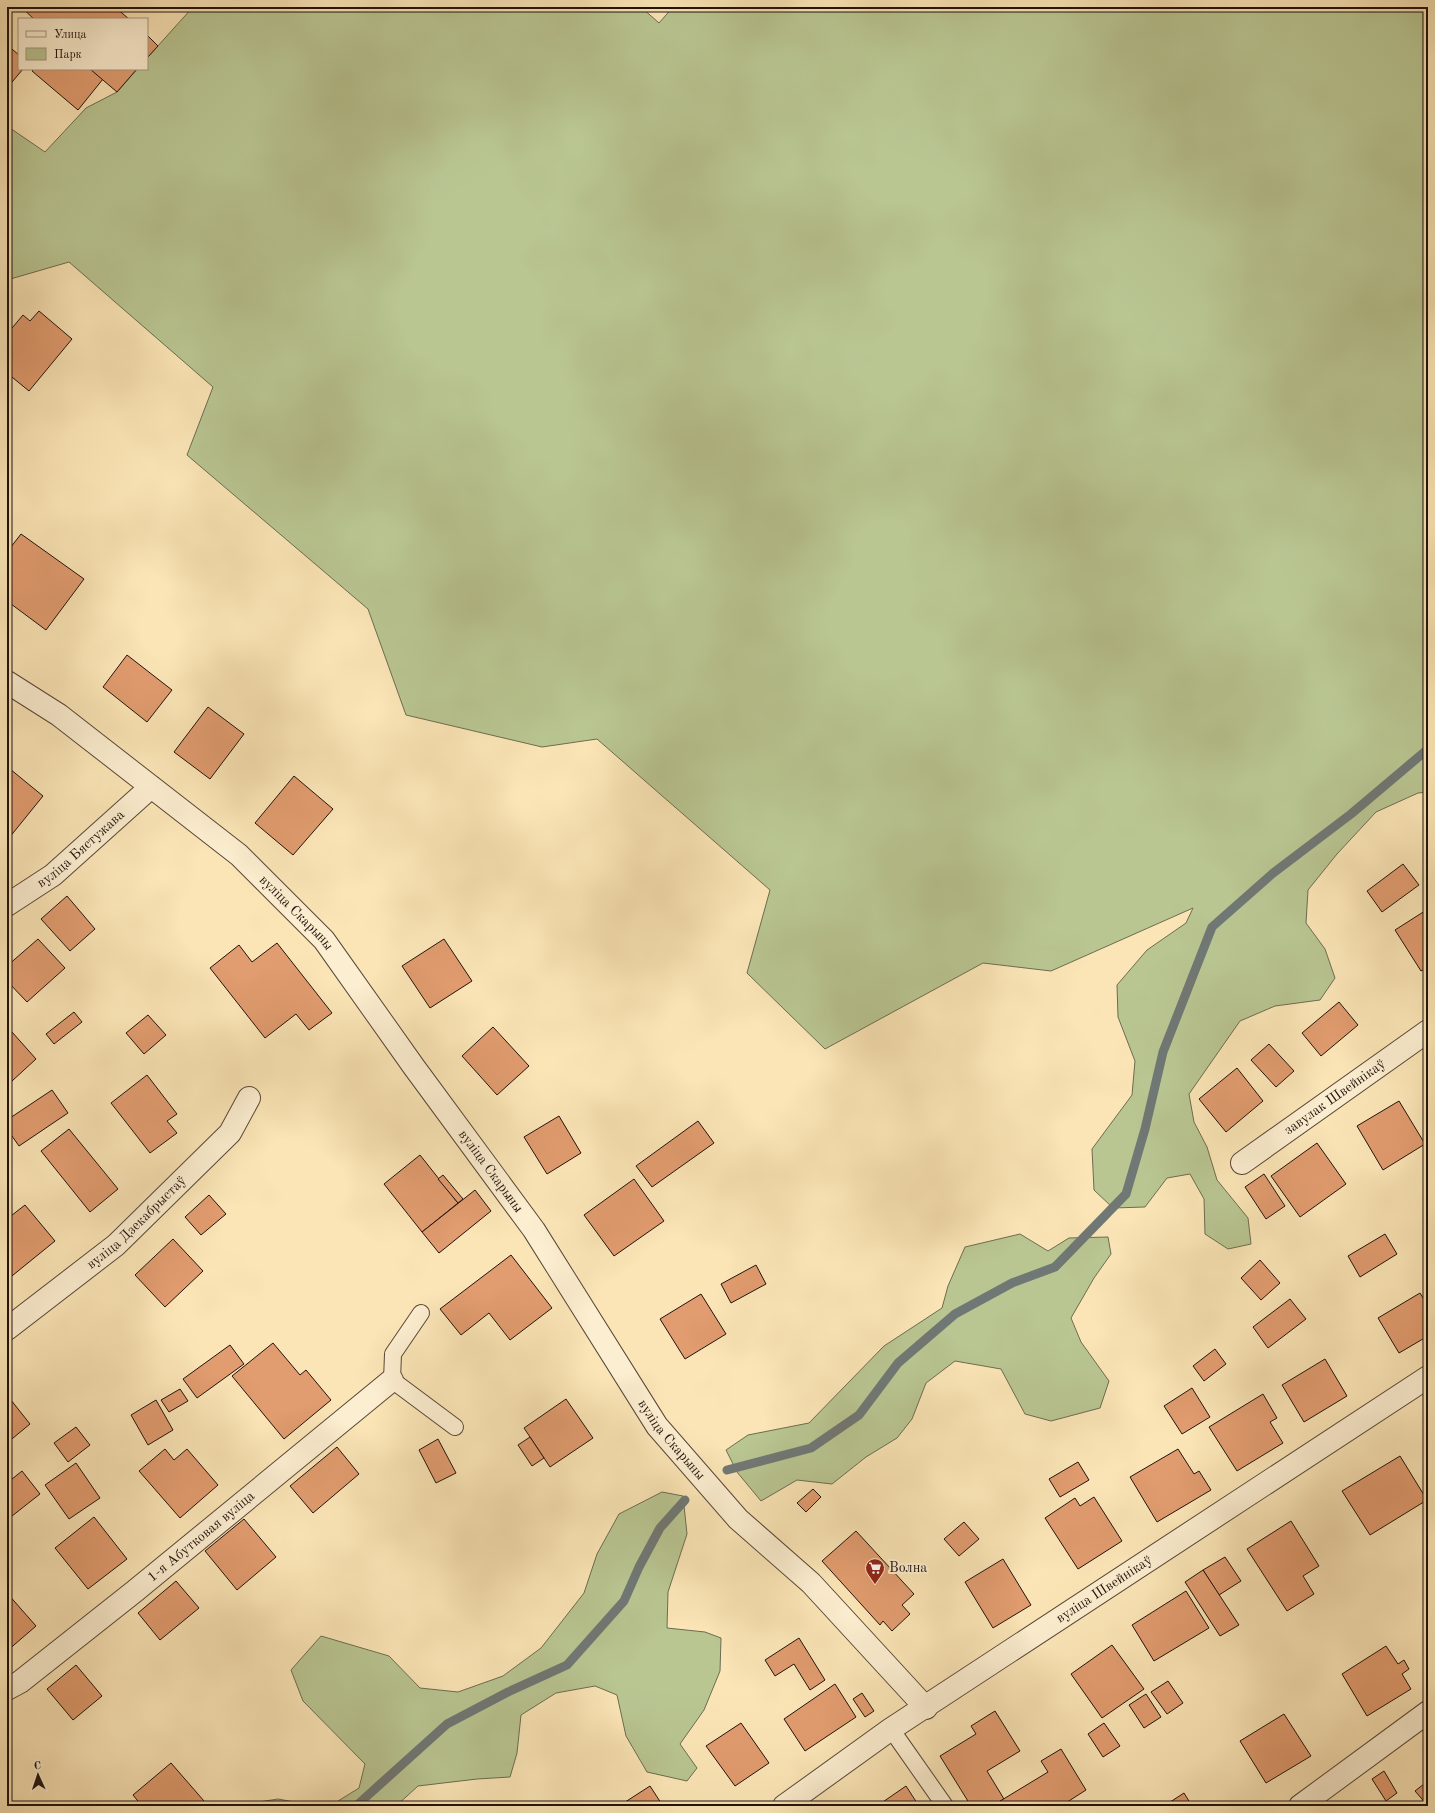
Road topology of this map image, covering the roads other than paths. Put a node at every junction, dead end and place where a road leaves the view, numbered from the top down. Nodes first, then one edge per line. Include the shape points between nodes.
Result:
1 (7, 682) edge
2 (151, 787) junction
3 (7, 905) edge
4 (1428, 1031) edge
5 (249, 1098) dead end
6 (1242, 1163) dead end
7 (421, 1313) dead end
8 (7, 1329) edge
9 (1428, 1378) edge
10 (392, 1380) junction
11 (454, 1427) dead end
12 (7, 1689) edge
13 (926, 1708) junction
14 (1428, 1712) edge
15 (891, 1729) junction
16 (784, 1806) edge
17 (944, 1806) edge
18 (1300, 1806) edge

1 - 2 street, вуліца Скарыны via 59,715
2 - 3 street, вуліца Бястужава via 53,875
2 - 13 street, вуліца Скарыны via 239,855 324,940 534,1230 656,1426 738,1519 811,1583
4 - 6 street, завулак Швейнікаў
5 - 8 street, вуліца Дзекабрыстаў via 230,1133 116,1245
7 - 10 lane via 393,1354
9 - 13 street, вуліца Швейнікаў
10 - 11 lane
10 - 12 street, 1-я Абутковая вуліца via 135,1591 20,1682
13 - 15 street, вуліца Швейнікаў
14 - 18 street
15 - 16 street, вуліца Швейнікаў
15 - 17 lane

